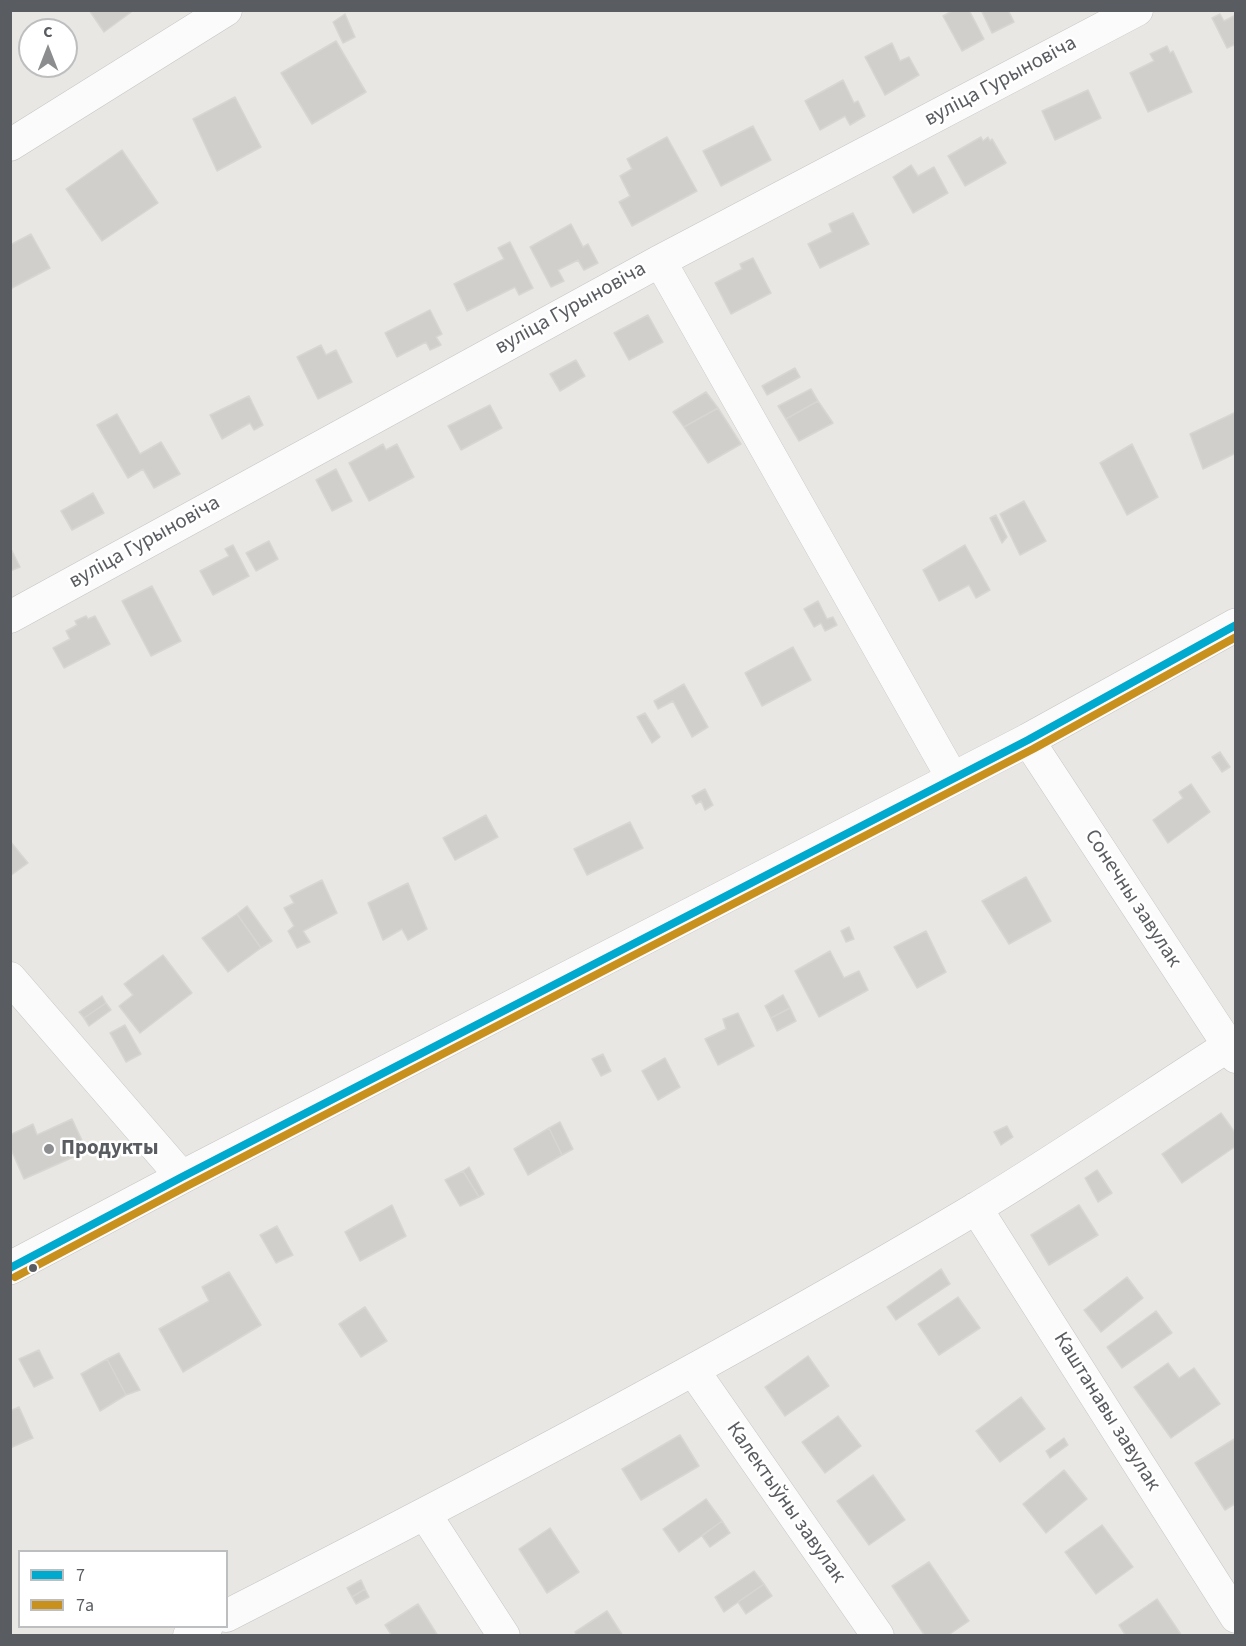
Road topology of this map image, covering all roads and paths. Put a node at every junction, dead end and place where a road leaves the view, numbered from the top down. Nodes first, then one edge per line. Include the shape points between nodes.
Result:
1 (226, 10) edge
2 (1137, 10) edge
3 (10, 145) edge
4 (660, 261) junction
5 (10, 617) edge
6 (1236, 625) edge
7 (1028, 740) junction
8 (953, 779) junction
9 (10, 978) edge
10 (1232, 1051) edge
11 (182, 1177) junction
12 (976, 1208) junction
13 (10, 1268) edge
14 (693, 1370) junction
15 (425, 1514) junction
16 (228, 1615) edge
17 (1236, 1617) edge
18 (203, 1628) edge
19 (189, 1635) edge
20 (504, 1635) edge
21 (878, 1635) edge

1 - 3 street
2 - 4 street, вуліца Гурыновіча
4 - 5 street, вуліца Гурыновіча
4 - 8 street
6 - 7 main road
7 - 8 main road
7 - 10 street, Сонечны завулак
8 - 11 main road
9 - 11 street
10 - 12 street
11 - 13 main road
12 - 14 street
12 - 17 street, Каштанавы завулак
14 - 15 street
14 - 21 street, Калектыўны завулак
15 - 16 street
15 - 20 street
18 - 19 street

